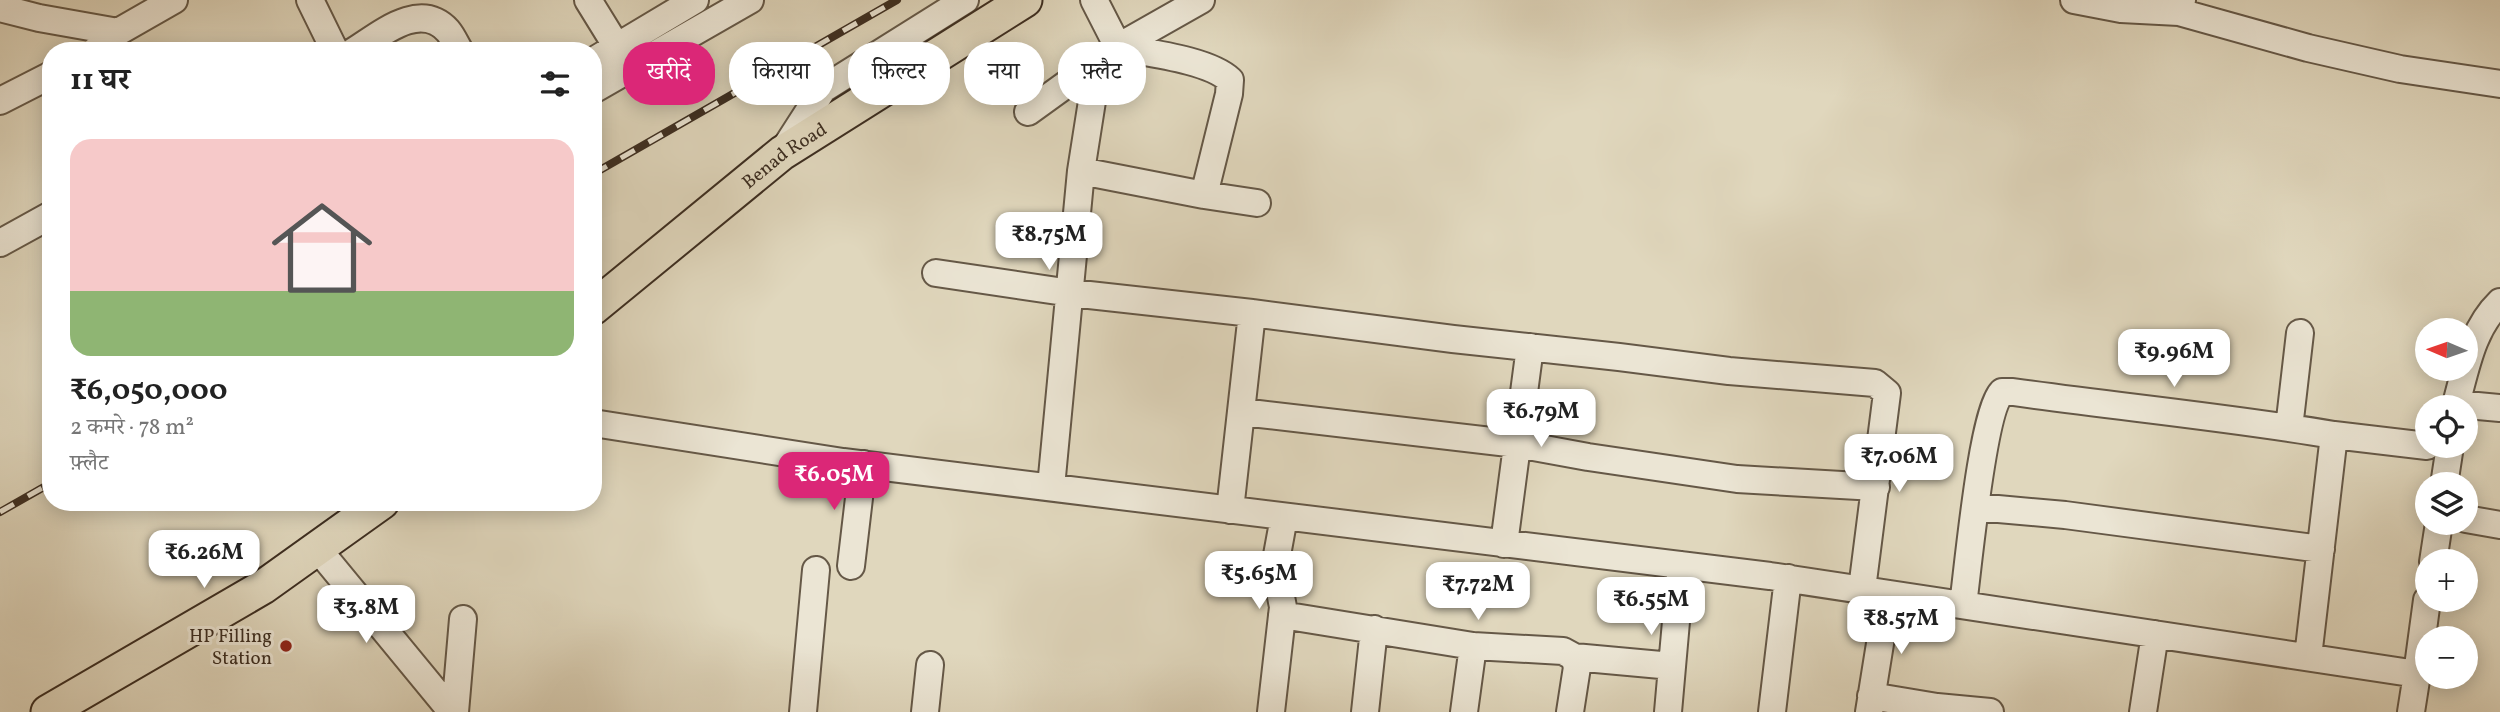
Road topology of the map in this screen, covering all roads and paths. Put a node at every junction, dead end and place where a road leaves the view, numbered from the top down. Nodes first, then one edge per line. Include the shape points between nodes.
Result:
1 (174, 0) edge
2 (310, 0) edge
3 (588, 0) edge
4 (695, 0) edge
5 (750, 0) edge
6 (965, 0) edge
7 (1025, 0) edge
8 (1094, 0) edge
9 (1201, 0) edge
10 (2074, 0) edge
11 (2180, 6) edge
12 (0, 8) edge
13 (41, 9) edge
14 (118, 32) junction
15 (106, 42) edge
16 (331, 42) edge
17 (368, 42) edge
18 (454, 42) edge
19 (1105, 42) edge
20 (1130, 42) edge
21 (617, 47) junction
22 (602, 56) edge
23 (1146, 59) edge
24 (42, 79) edge
25 (2500, 84) edge
26 (602, 85) edge
27 (1058, 91) edge
28 (0, 100) edge
29 (1096, 105) edge
30 (1028, 112) dead end
31 (782, 153) junction
32 (1081, 171) junction
33 (1204, 195) junction
34 (1257, 203) dead end
35 (42, 220) edge
36 (0, 243) edge
37 (936, 273) dead end
38 (1071, 293) junction
39 (602, 301) edge
40 (2500, 302) edge
41 (1252, 313) junction
42 (2300, 333) dead end
43 (1530, 347) junction
44 (2459, 395) edge
45 (2478, 407) edge
46 (2500, 408) edge
47 (1242, 412) junction
48 (602, 424) edge
49 (2289, 428) junction
50 (2334, 435) junction
51 (1517, 444) junction
52 (2415, 444) edge
53 (863, 464) junction
54 (1051, 487) junction
55 (1876, 487) junction
56 (1976, 507) junction
57 (1230, 510) junction
58 (369, 511) edge
59 (1284, 517) junction
60 (2478, 521) edge
61 (2500, 525) edge
62 (1504, 544) junction
63 (317, 548) junction
64 (2321, 549) junction
65 (1681, 565) junction
66 (851, 566) dead end
67 (816, 570) dead end
68 (1787, 578) junction
69 (1875, 591) junction
70 (1963, 605) junction
71 (1282, 615) junction
72 (463, 619) dead end
73 (1374, 629) junction
74 (2155, 634) junction
75 (1474, 646) junction
76 (1574, 657) junction
77 (2308, 657) junction
78 (930, 665) dead end
79 (1672, 666) junction
80 (2415, 674) edge
81 (2415, 685) edge
82 (1870, 704) edge
83 (48, 712) edge
84 (454, 712) edge
85 (803, 712) edge
86 (925, 712) edge
87 (1271, 712) edge
88 (1365, 712) edge
89 (1464, 712) edge
90 (1570, 712) edge
91 (1668, 712) edge
92 (1772, 712) edge
93 (1990, 712) edge
94 (2143, 712) edge
95 (2410, 712) edge

1 - 14 street
2 - 16 street
3 - 21 street
4 - 21 street
5 - 26 street
6 - 31 street via 823,89
7 - 31 main road, Benad Road
8 - 19 street
9 - 20 street
10 - 11 street via 2121,9
11 - 25 street via 2308,48
12 - 13 street
13 - 14 street
14 - 15 street
17 - 18 street via 401,21 420,16 447,30
21 - 22 street
23 - 33 street via 1203,65 1230,80
24 - 28 street
27 - 30 street
29 - 32 street
31 - 39 main road, Benad Road
32 - 33 street
32 - 38 street
33 - 34 street
35 - 36 street
37 - 38 street
38 - 41 street
38 - 54 street
40 - 44 street via 2474,340
41 - 43 street
41 - 47 street
42 - 49 street
43 - 51 street
43 - 55 street via 1729,372 1875,383 1887,393
45 - 46 street
47 - 51 street
47 - 57 street
48 - 53 street
49 - 50 street
49 - 56 street via 2002,392 1992,412
50 - 52 street
50 - 64 street
51 - 55 street via 1737,479
51 - 62 street
53 - 54 street
53 - 66 street
54 - 57 street
55 - 69 street
56 - 64 street
56 - 70 street
57 - 59 street
58 - 63 main road
59 - 62 street
59 - 71 street via 1275,566
60 - 61 street
62 - 65 street
63 - 83 main road via 263,587
63 - 84 street
64 - 77 street
65 - 68 street
65 - 79 street
67 - 85 street
68 - 69 street
68 - 92 street
69 - 70 street
69 - 82 street
70 - 74 street
71 - 73 street
71 - 87 street
72 - 84 street
73 - 75 street
73 - 88 street
74 - 77 street
74 - 94 street
75 - 76 street via 1563,651
75 - 89 street
76 - 79 street
76 - 90 street via 1577,667
77 - 80 street
78 - 86 street
79 - 91 street
81 - 95 street
82 - 93 street

